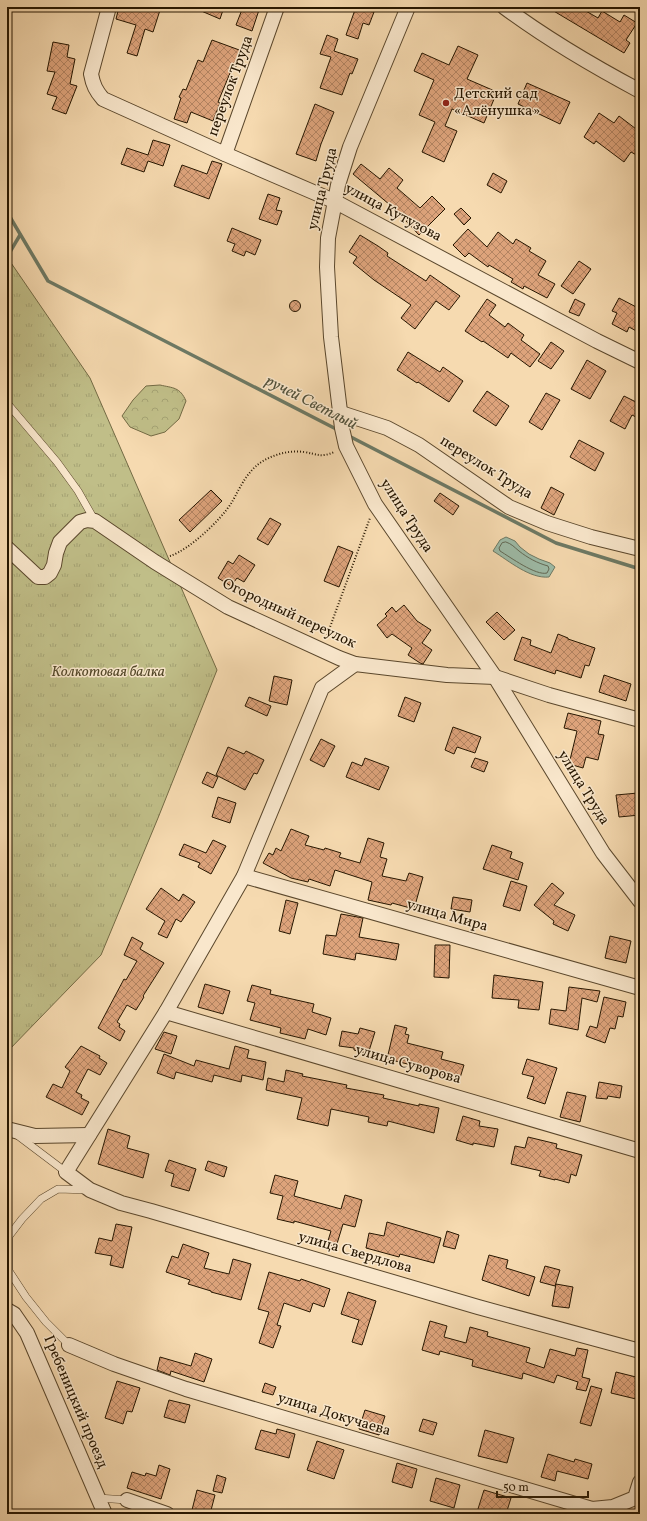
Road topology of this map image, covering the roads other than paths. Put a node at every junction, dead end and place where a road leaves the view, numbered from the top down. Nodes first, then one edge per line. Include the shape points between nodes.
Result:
1 (109, 7) edge
2 (277, 7) edge
3 (408, 7) edge
4 (504, 7) edge
5 (640, 91) edge
6 (225, 154) junction
7 (334, 201) junction
8 (640, 362) edge
9 (7, 403) edge
10 (341, 413) junction
11 (95, 521) junction
12 (7, 548) edge
13 (640, 550) edge
14 (355, 664) junction
15 (495, 678) junction
16 (640, 720) edge
17 (244, 876) junction
18 (640, 901) edge
19 (640, 988) edge
20 (166, 1012) junction
21 (7, 1129) edge
22 (90, 1135) junction
23 (640, 1150) edge
24 (66, 1172) junction
25 (90, 1190) junction
26 (7, 1310) edge
27 (69, 1345) joint
28 (640, 1351) edge
29 (640, 1482) edge
30 (98, 1498) junction
31 (637, 1498) edge
32 (127, 1500) joint
33 (592, 1512) edge
34 (105, 1514) edge
35 (167, 1514) edge

1 - 6 street, улица Кутузова via 91,74 96,92 111,104
2 - 6 street, переулок Труда
3 - 7 street, улица Труда via 350,147
4 - 5 street via 590,63
6 - 7 street, улица Кутузова
7 - 8 street, улица Кутузова
7 - 10 street, улица Труда via 328,238 327,267 331,338
9 - 11 lane via 57,462
10 - 13 street, переулок Труда via 387,428 419,445 510,506 547,523
10 - 15 street, улица Труда via 345,444 375,504
11 - 12 street via 80,522 60,542 54,565 45,577 38,577
11 - 14 street, Огородный переулок via 228,607
14 - 15 street, Огородный переулок
14 - 17 street via 322,688
15 - 16 street, Огородный переулок
15 - 18 street, улица Труда via 603,853
17 - 19 street, улица Мира
17 - 20 street
20 - 22 street
20 - 23 street, улица Суворова
21 - 22 street via 35,1136
21 - 24 lane
22 - 24 street
24 - 25 street, улица Свердлова
25 - 27 lane via 58,1189 41,1198 10,1236 9,1271 46,1322
25 - 28 street, улица Свердлова via 121,1203
26 - 30 street, Гребеницкий проезд via 14,1314 27,1333
27 - 33 street, улица Докучаева via 186,1389
29 - 31 street
30 - 32 lane
30 - 34 street, Гребеницкий проезд
31 - 33 street
32 - 35 street

